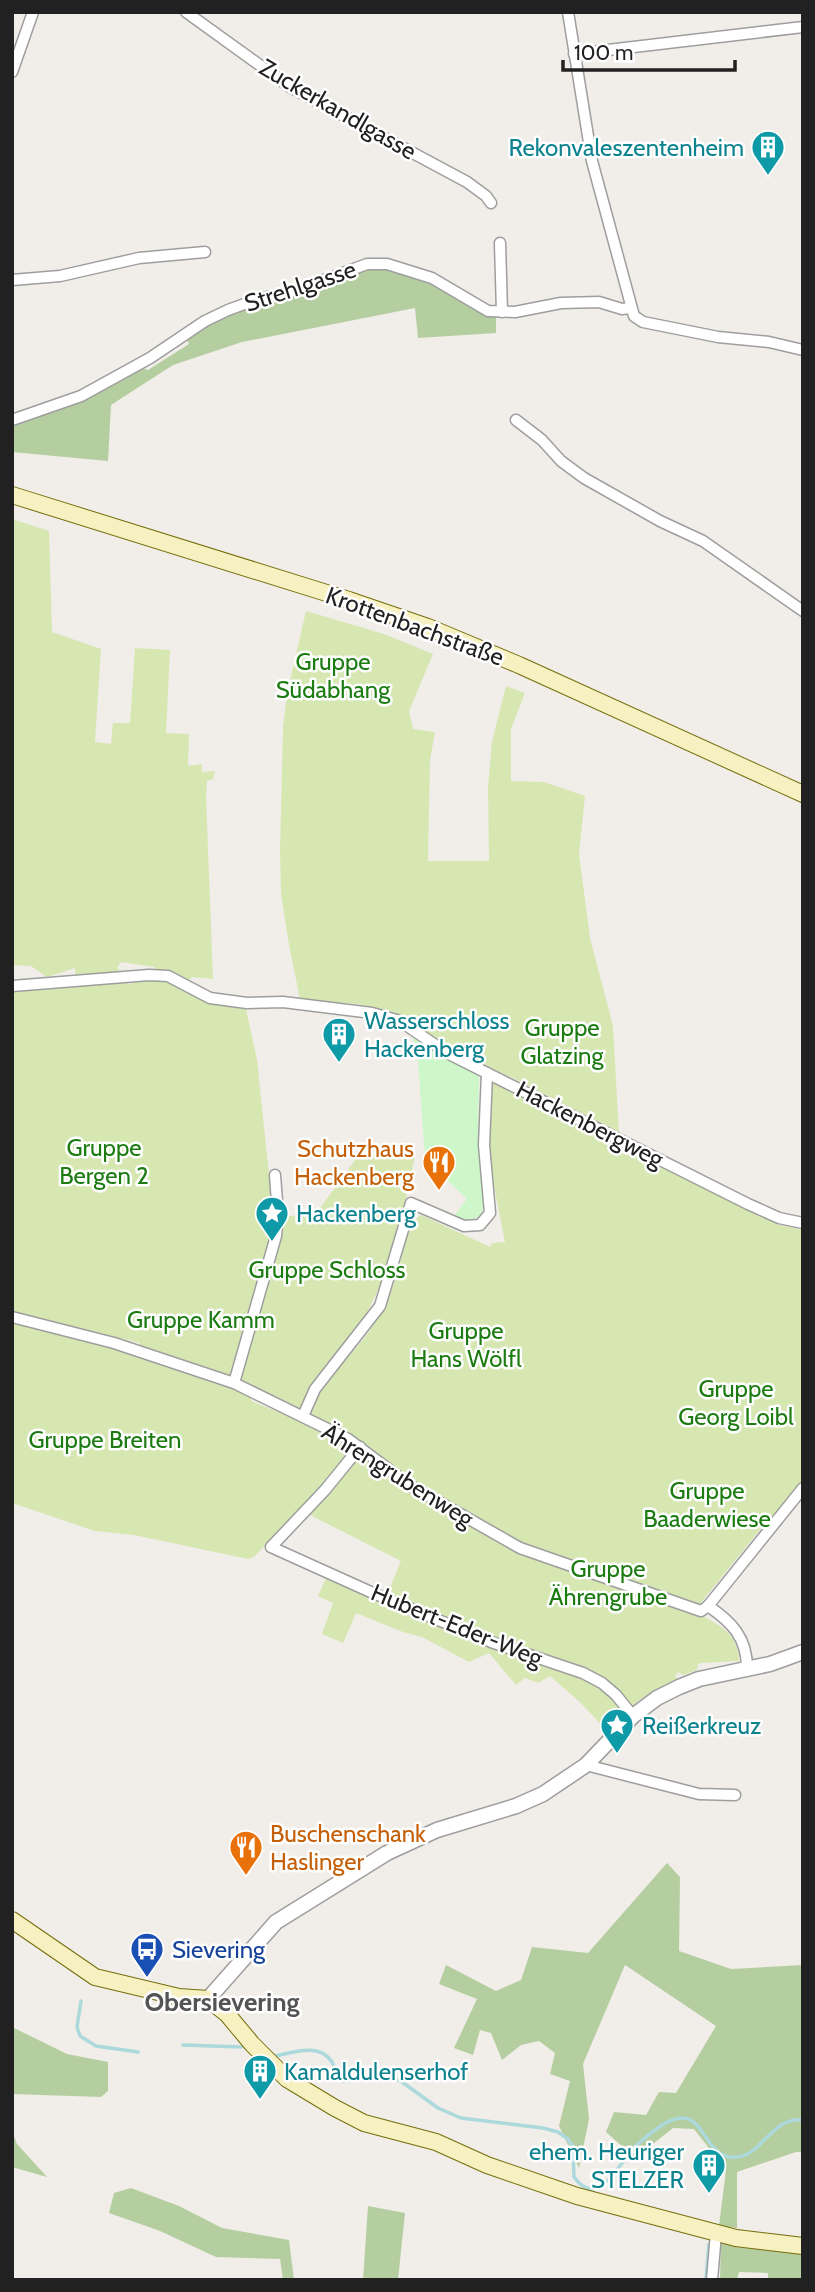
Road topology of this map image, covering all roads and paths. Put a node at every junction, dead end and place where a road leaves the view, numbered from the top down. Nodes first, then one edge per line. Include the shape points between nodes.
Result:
1 (33, 12) edge
2 (187, 12) edge
3 (568, 12) edge
4 (803, 27) edge
5 (574, 54) junction
6 (12, 72) edge
7 (491, 203) dead end
8 (500, 243) dead end
9 (205, 251) dead end
10 (12, 280) edge
11 (631, 309) junction
12 (502, 312) junction
13 (803, 350) edge
14 (12, 420) edge
15 (516, 420) dead end
16 (12, 495) edge
17 (803, 611) edge
18 (803, 794) edge
19 (12, 986) edge
20 (487, 1073) junction
21 (275, 1175) dead end
22 (803, 1223) edge
23 (12, 1317) edge
24 (234, 1383) junction
25 (303, 1416) junction
26 (360, 1447) junction
27 (803, 1488) edge
28 (708, 1606) junction
29 (803, 1652) edge
30 (747, 1668) junction
31 (633, 1716) junction
32 (586, 1765) junction
33 (735, 1795) dead end
34 (12, 1920) edge
35 (208, 1998) junction
36 (716, 2233) junction
37 (803, 2246) edge
38 (712, 2280) edge

1 - 6 street
2 - 7 street, Zuckerkandlgasse via 290,87 467,182
3 - 5 street
4 - 5 street
5 - 11 street via 592,160
8 - 12 street
9 - 10 street
11 - 12 street, Strehlgasse via 587,302
11 - 13 street, Strehlgasse via 643,321
12 - 14 street, Strehlgasse via 488,311 413,271 367,264 228,310 81,396
15 - 17 street via 584,478 703,541
16 - 18 main road, Krottenbachstraße via 428,627
19 - 20 street, Hackenbergweg via 168,976 210,998 372,1013 400,1021
20 - 22 street, Hackenbergweg via 748,1204
20 - 25 street via 484,1145 490,1213 480,1225 464,1226 411,1203 380,1306 315,1390
21 - 24 street via 276,1236
23 - 24 street, Ährengrubenweg via 114,1343
24 - 25 street, Ährengrubenweg
25 - 26 street, Ährengrubenweg
26 - 28 street, Ährengrubenweg via 411,1486 520,1548 701,1611
26 - 31 street, Hubert-Eder-Weg via 271,1547 479,1637 583,1673 616,1695
27 - 28 street
28 - 30 street via 740,1635
29 - 30 street
30 - 31 street via 679,1687
31 - 32 street
32 - 33 street via 699,1794
32 - 35 street via 516,1806 437,1830 387,1853 284,1917
34 - 35 main road via 95,1977 179,1997
35 - 36 main road via 288,2079 353,2118 436,2141 563,2192
36 - 37 main road
36 - 38 street

